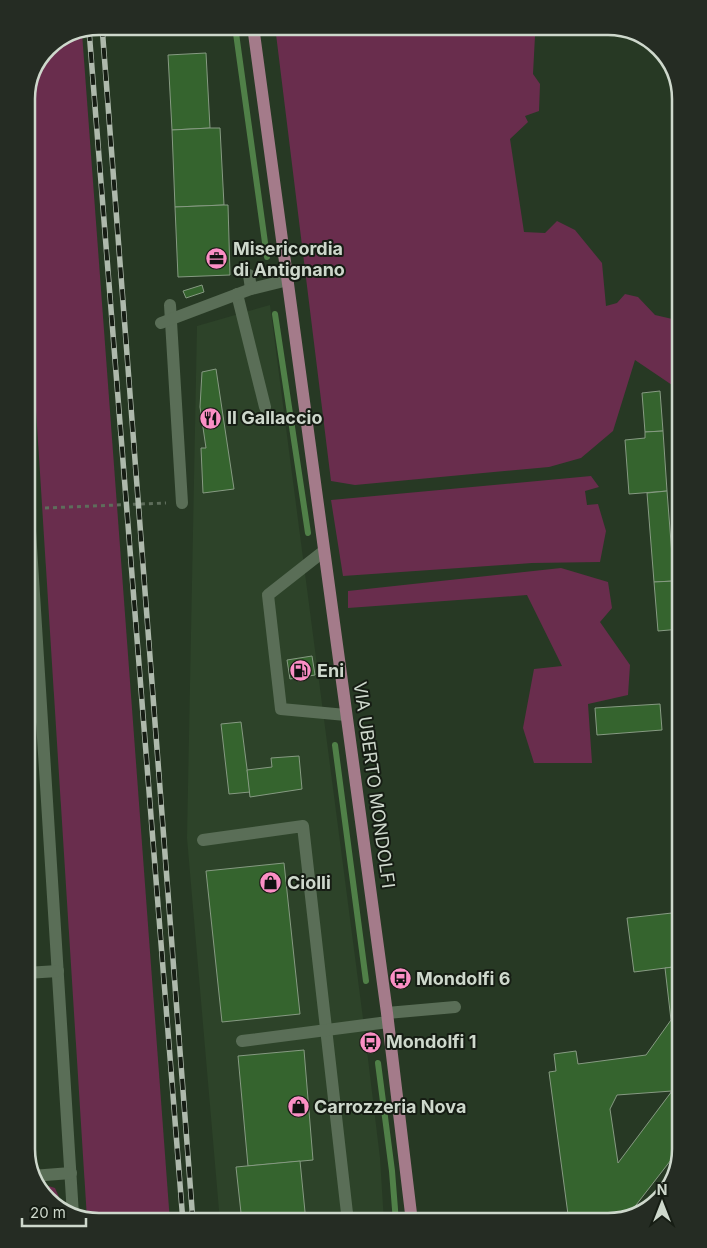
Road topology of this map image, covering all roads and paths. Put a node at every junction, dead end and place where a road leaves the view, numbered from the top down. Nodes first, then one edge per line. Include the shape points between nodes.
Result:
1 (254, 35) edge
2 (249, 275) dead end
3 (288, 280) junction
4 (251, 289) junction
5 (237, 294) junction
6 (170, 304) dead end
7 (166, 322) junction
8 (265, 408) dead end
9 (182, 503) dead end
10 (148, 504) dead end
11 (35, 509) edge
12 (324, 551) junction
13 (35, 605) edge
14 (346, 715) junction
15 (203, 840) dead end
16 (58, 971) junction
17 (35, 972) edge
18 (454, 1007) dead end
19 (388, 1018) junction
20 (326, 1031) junction
21 (242, 1041) dead end
22 (71, 1173) junction
23 (41, 1175) edge
24 (73, 1207) edge
25 (347, 1213) edge
26 (411, 1213) edge

1 - 3 main road, VIA UBERTO MONDOLFI
2 - 4 street
3 - 4 street
3 - 12 main road, VIA UBERTO MONDOLFI
4 - 5 street
5 - 7 street
5 - 8 street
6 - 7 street
7 - 9 street
10 - 11 path
12 - 14 main road, VIA UBERTO MONDOLFI
12 - 14 street via 268,595 281,708
13 - 16 street
14 - 19 main road, VIA UBERTO MONDOLFI
15 - 20 street via 303,826
16 - 17 street
16 - 22 street
18 - 19 street
19 - 20 street
19 - 26 main road, VIA UBERTO MONDOLFI
20 - 21 street
20 - 25 street
22 - 23 street
22 - 24 street

